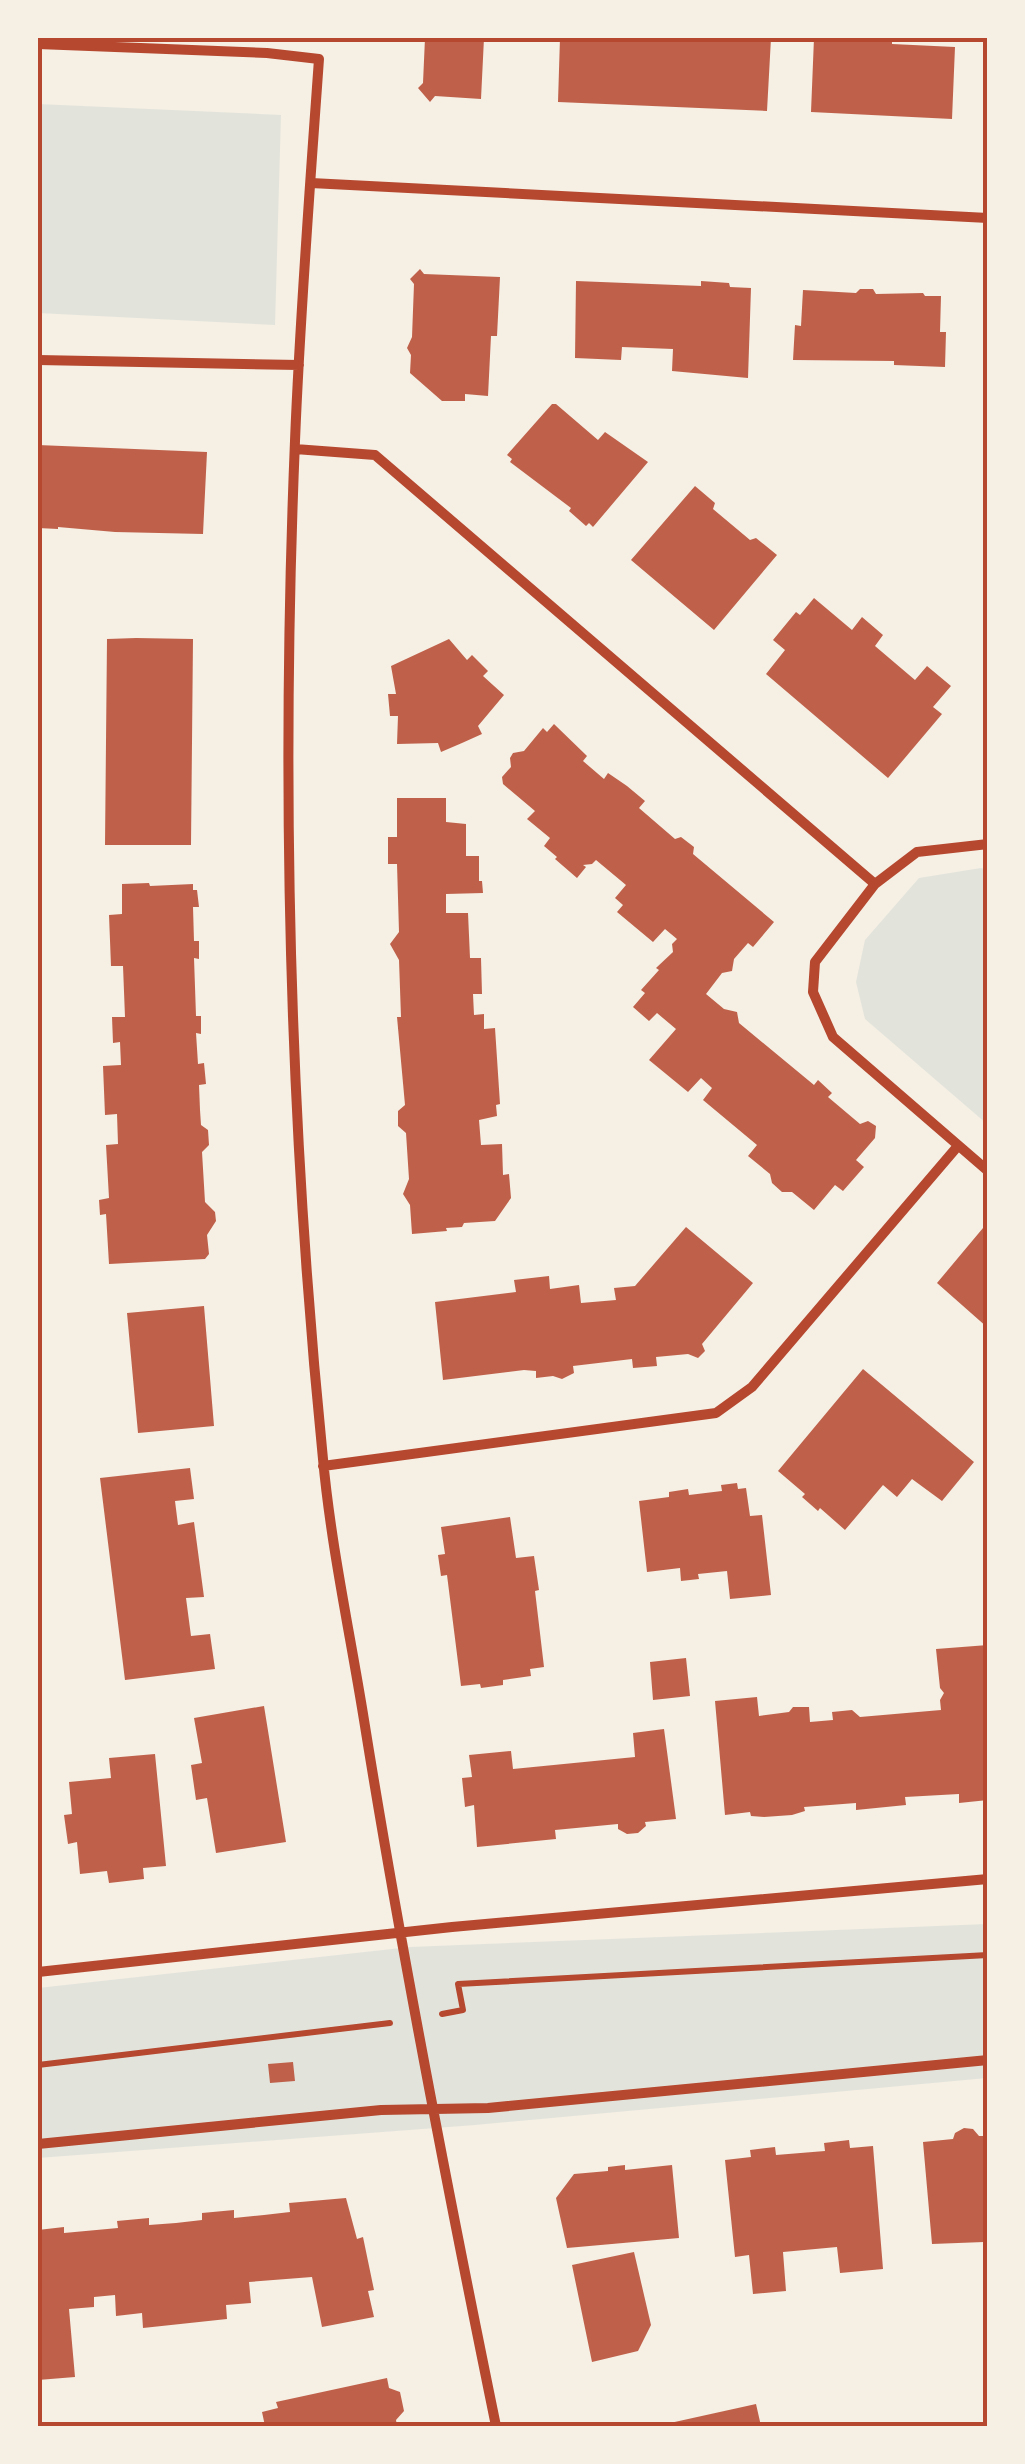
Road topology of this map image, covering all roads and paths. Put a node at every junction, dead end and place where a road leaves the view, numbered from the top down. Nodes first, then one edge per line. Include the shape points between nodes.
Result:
1 (38, 44) edge
2 (310, 183) junction
3 (988, 218) edge
4 (38, 360) edge
5 (298, 366) junction
6 (294, 449) junction
7 (988, 844) edge
8 (875, 884) junction
9 (957, 1147) junction
10 (988, 1170) edge
11 (323, 1466) junction
12 (988, 1879) edge
13 (399, 1933) junction
14 (988, 1956) edge
15 (38, 1972) edge
16 (416, 2020) junction
17 (988, 2060) edge
18 (38, 2066) edge
19 (432, 2107) junction
20 (38, 2144) edge
21 (496, 2426) edge

1 - 2 street via 319,58
2 - 3 street
2 - 5 street
4 - 5 street
5 - 6 street
6 - 8 street via 375,455
6 - 11 street via 291,974
7 - 8 street via 917,852
8 - 9 street via 815,962 813,992 834,1037
9 - 10 street
9 - 11 street via 752,1388 716,1413
11 - 13 street
12 - 13 street
13 - 15 street
13 - 16 street
14 - 16 path via 458,1984 463,2010
16 - 18 path
16 - 19 street
17 - 19 street via 488,2108
19 - 20 street
19 - 21 street

